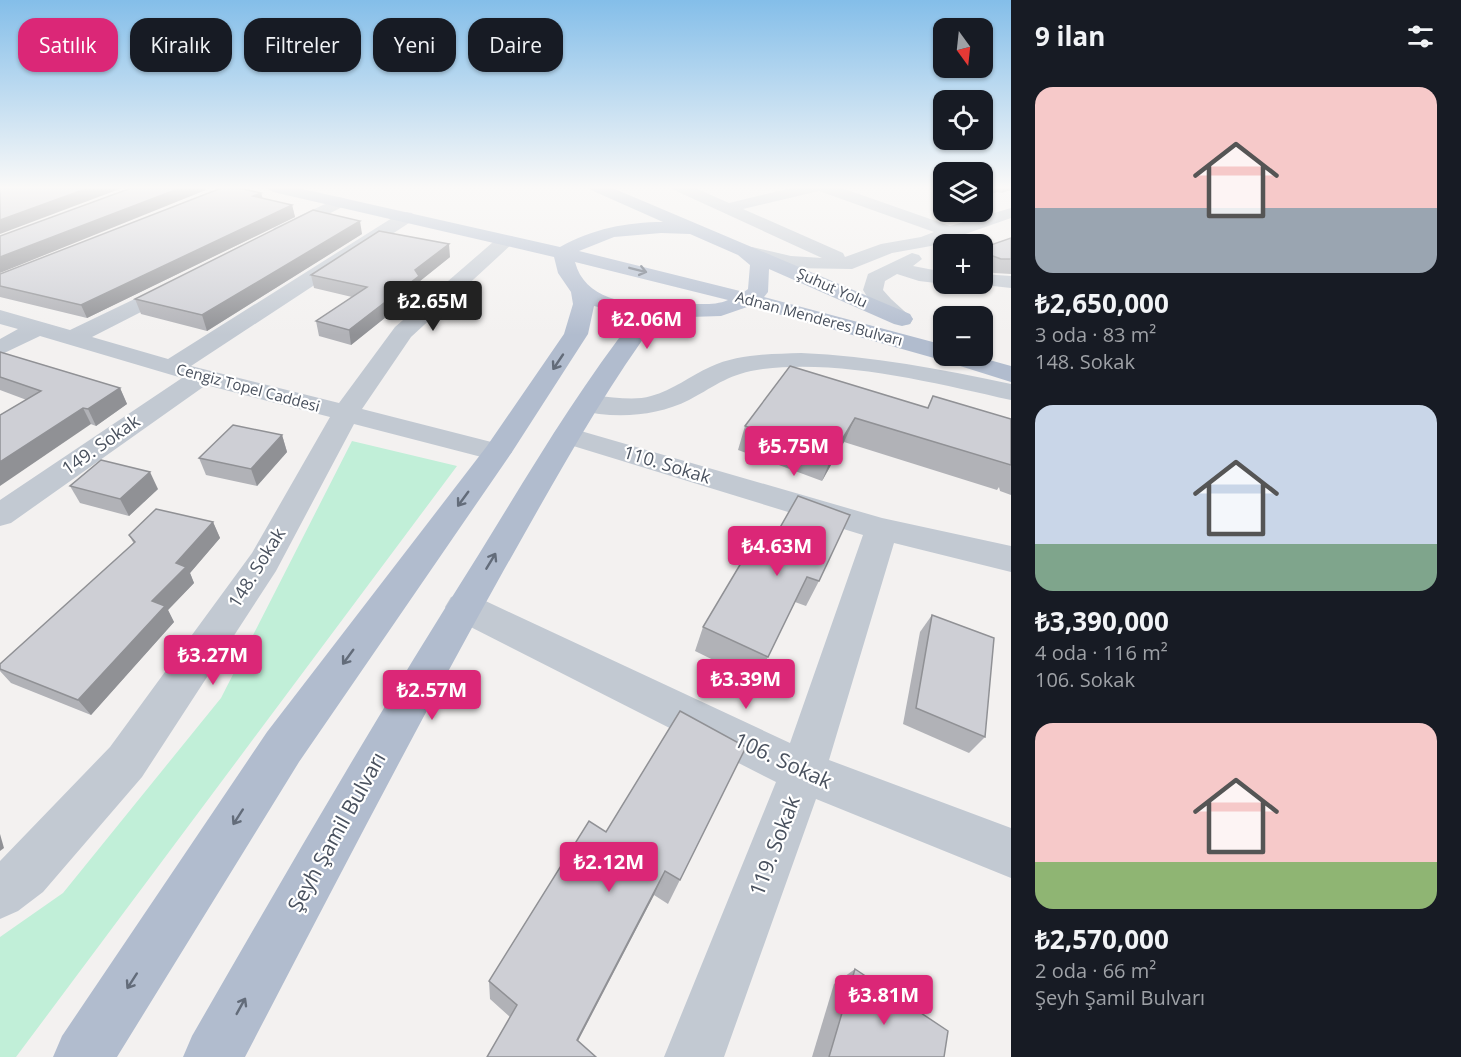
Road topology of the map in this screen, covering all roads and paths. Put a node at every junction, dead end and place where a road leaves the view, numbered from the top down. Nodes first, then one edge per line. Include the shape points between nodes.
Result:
1 (271, 236) edge
2 (376, 236) edge
3 (490, 236) edge
4 (528, 236) edge
5 (576, 236) edge
6 (714, 236) edge
7 (790, 236) edge
8 (939, 236) edge
9 (586, 239) joint
10 (506, 240) junction
11 (264, 241) edge
12 (925, 242) junction
13 (563, 244) junction
14 (747, 250) junction
15 (843, 260) dead end
16 (895, 267) junction
17 (195, 276) edge
18 (933, 277) edge
19 (993, 281) edge
20 (1011, 282) edge
21 (575, 283) junction
22 (752, 292) junction
23 (603, 303) junction
24 (650, 313) junction
25 (0, 317) edge
26 (823, 320) junction
27 (911, 322) junction
28 (38, 328) junction
29 (576, 334) junction
30 (72, 338) junction
31 (993, 346) edge
32 (0, 348) edge
33 (933, 350) edge
34 (1011, 351) edge
35 (612, 362) junction
36 (984, 366) edge
37 (171, 368) junction
38 (1011, 374) edge
39 (202, 376) junction
40 (1011, 392) edge
41 (346, 413) junction
42 (577, 419) junction
43 (497, 452) junction
44 (0, 515) edge
45 (882, 529) junction
46 (1011, 560) edge
47 (464, 607) junction
48 (802, 772) junction
49 (1011, 853) edge
50 (0, 893) edge
51 (83, 1057) edge
52 (213, 1057) edge
53 (694, 1057) edge

1 - 11 street
2 - 37 street
3 - 10 main road, Adnan Menderes Bulvarı
4 - 13 main road, Adnan Menderes Bulvarı
5 - 13 main road
6 - 14 main road, Şuhut Yolu
7 - 15 street
8 - 12 street
9 - 13 main road, Adnan Menderes Bulvarı
9 - 22 main road, Adnan Menderes Bulvarı
10 - 13 main road, Adnan Menderes Bulvarı
10 - 21 main road via 533,251
10 - 41 street, 148. Sokak via 403,332
12 - 14 street via 898,245 840,264 791,262
12 - 16 street via 931,246 927,254
13 - 21 main road via 564,269
13 -> 22 main road, Adnan Menderes Bulvarı via 667,277
14 - 22 main road via 760,263
14 - 27 main road, Şuhut Yolu
16 - 18 street
16 - 27 street via 875,279 873,290 883,304
17 - 30 street
19 - 20 street
21 - 23 main road
21 - 29 main road via 584,304
22 - 24 main road via 727,309
22 - 26 main road, Adnan Menderes Bulvarı
22 - 27 main road, Adnan Menderes Bulvarı
23 - 24 main road
23 - 29 main road
24 - 35 main road, Şeyh Şamil Bulvarı
25 - 28 street, Cengiz Topel Caddesi
26 - 33 main road, Adnan Menderes Bulvarı
26 - 35 main road via 767,315 702,321
28 - 30 street, Cengiz Topel Caddesi
28 - 32 street
29 -> 43 main road
30 - 37 street, Cengiz Topel Caddesi
31 - 34 main road
35 - 42 main road, Şeyh Şamil Bulvarı
36 - 38 main road
37 - 39 street, Cengiz Topel Caddesi
39 - 41 street, Cengiz Topel Caddesi
39 - 44 street, 149. Sokak
40 - 42 street via 894,370 786,361 736,366 650,406 619,408
41 - 43 street, Cengiz Topel Caddesi
41 - 50 street, 148. Sokak via 264,562 126,762 25,874
42 - 45 street, 110. Sokak
47 -> 42 main road, Şeyh Şamil Bulvarı
43 -> 51 main road via 282,747
45 - 46 street, 110. Sokak
45 - 48 street, 119. Sokak
47 - 48 street, 106. Sokak
52 -> 47 main road, Şeyh Şamil Bulvarı
48 - 49 street, 106. Sokak
48 - 53 street, 119. Sokak

